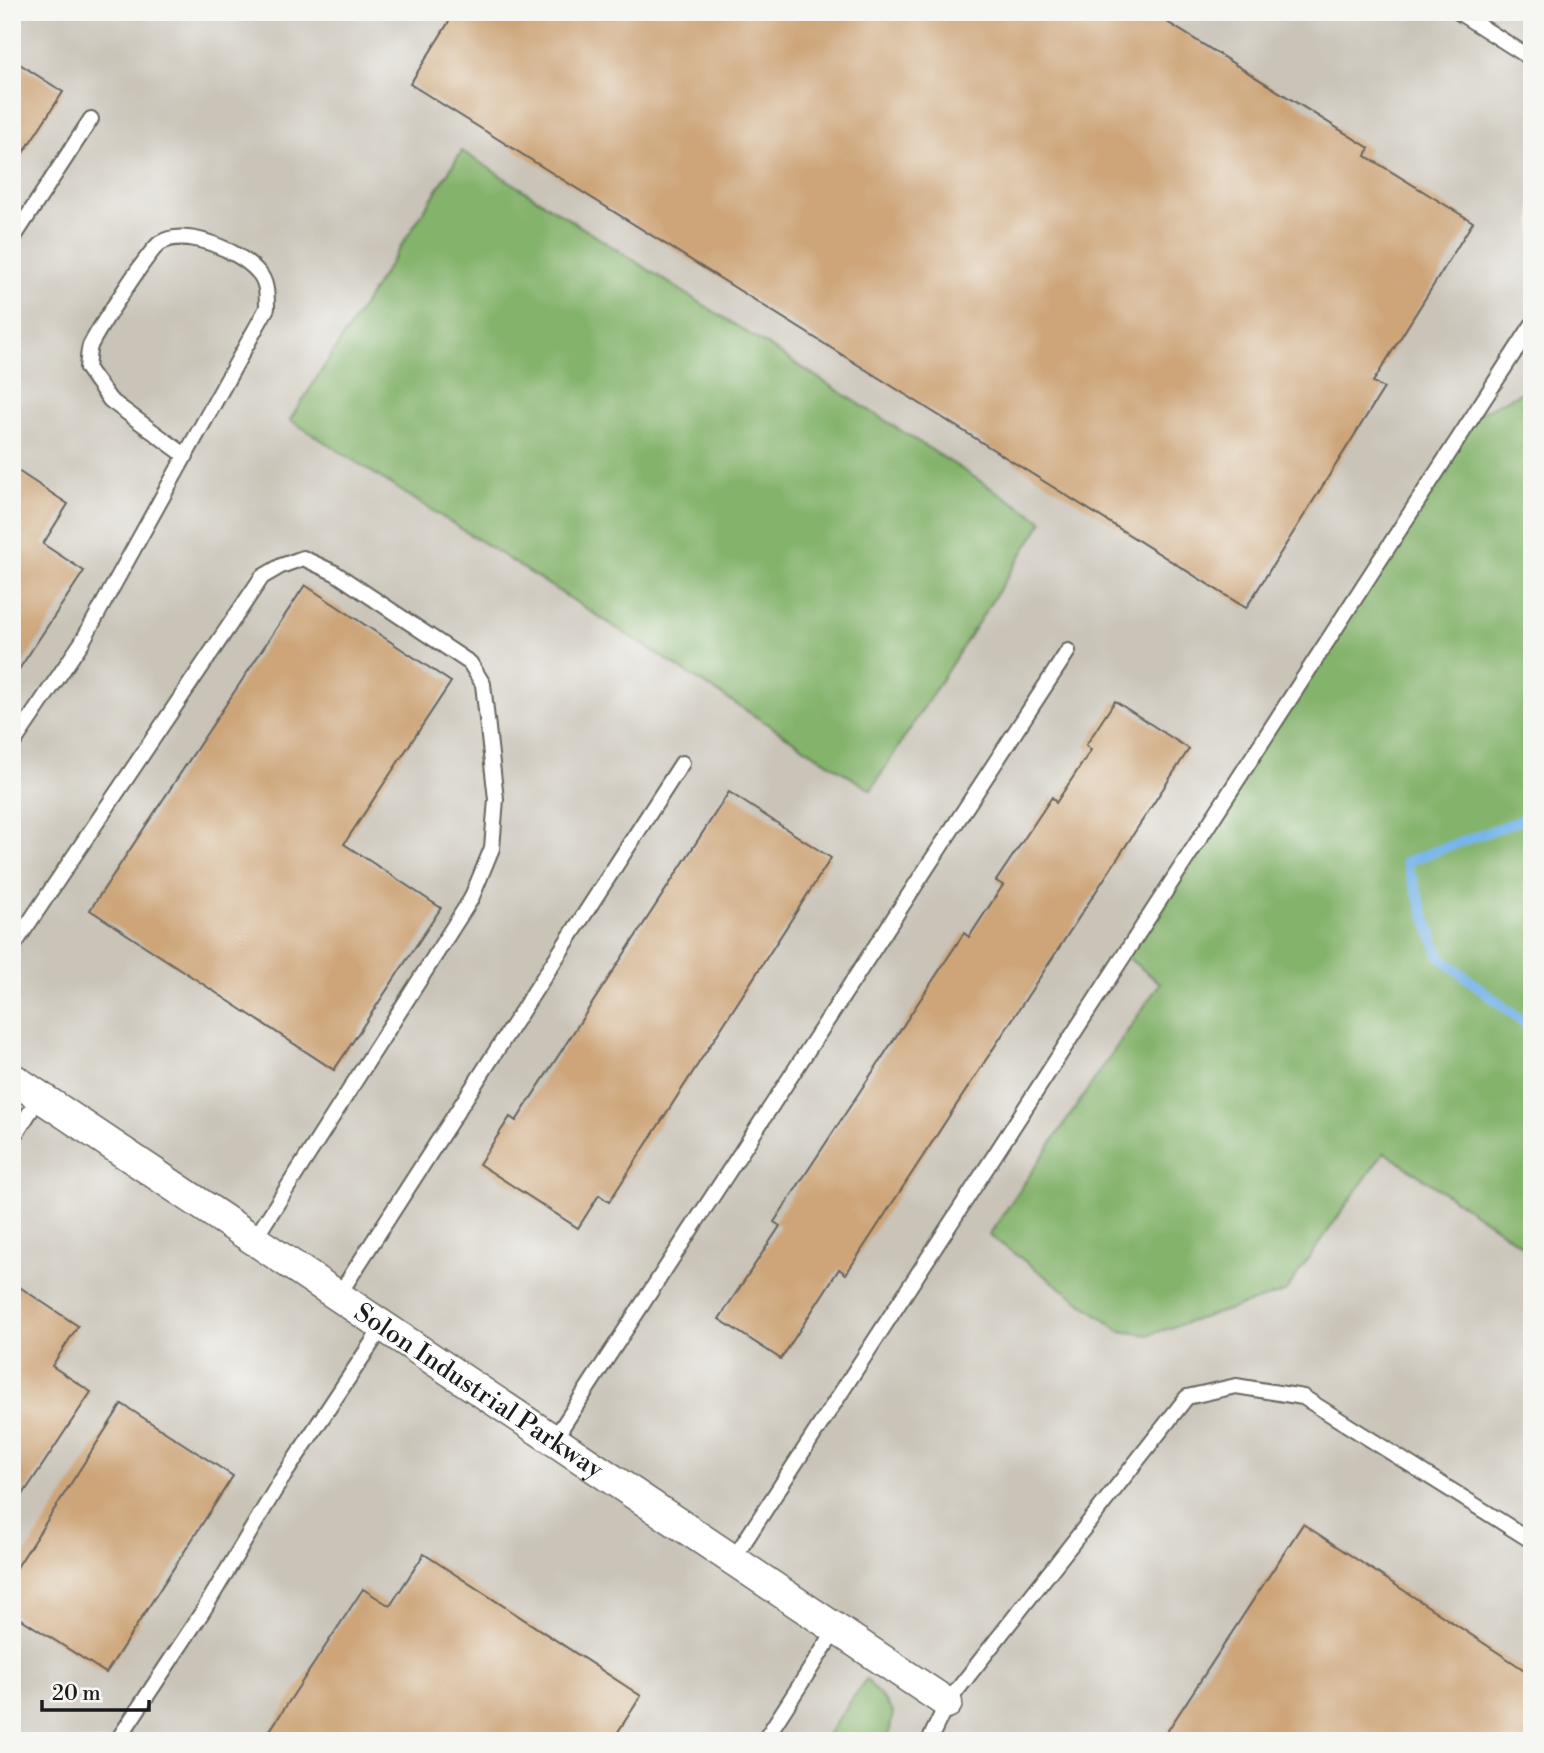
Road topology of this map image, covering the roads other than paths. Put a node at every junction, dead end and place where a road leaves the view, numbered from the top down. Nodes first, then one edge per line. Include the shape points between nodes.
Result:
1 (1458, 12) edge
2 (1532, 59) edge
3 (91, 119) dead end
4 (12, 240) edge
5 (1532, 325) edge
6 (186, 456) junction
7 (1068, 651) dead end
8 (12, 744) edge
9 (682, 763) dead end
10 (12, 948) edge
11 (12, 1078) edge
12 (40, 1096) junction
13 (12, 1140) edge
14 (254, 1240) junction
15 (338, 1296) junction
16 (383, 1326) junction
17 (553, 1441) junction
18 (1532, 1541) edge
19 (732, 1561) junction
20 (836, 1629) junction
21 (947, 1703) junction
22 (117, 1741) edge
23 (764, 1741) edge
24 (929, 1741) edge

1 - 2 lane
3 - 4 lane
5 - 19 lane
6 - 6 lane via 267,308 267,290 260,273 222,247 187,236 160,243 146,259 89,348 87,368 110,400
6 - 8 lane via 82,642
7 - 17 lane
9 - 15 lane
10 - 14 lane via 262,577 303,558 335,573 470,663 483,684 496,799 492,848 471,899
11 - 12 street, Solon Industrial Parkway
12 - 13 lane
12 - 14 street, Solon Industrial Parkway
14 - 15 street, Solon Industrial Parkway
15 - 16 street, Solon Industrial Parkway
16 - 17 street, Solon Industrial Parkway
16 - 22 lane
17 - 19 street, Solon Industrial Parkway
18 - 21 lane via 1303,1397 1236,1386 1187,1397
19 - 20 street, Solon Industrial Parkway
20 - 21 street, Solon Industrial Parkway
20 - 23 lane
21 - 24 lane

